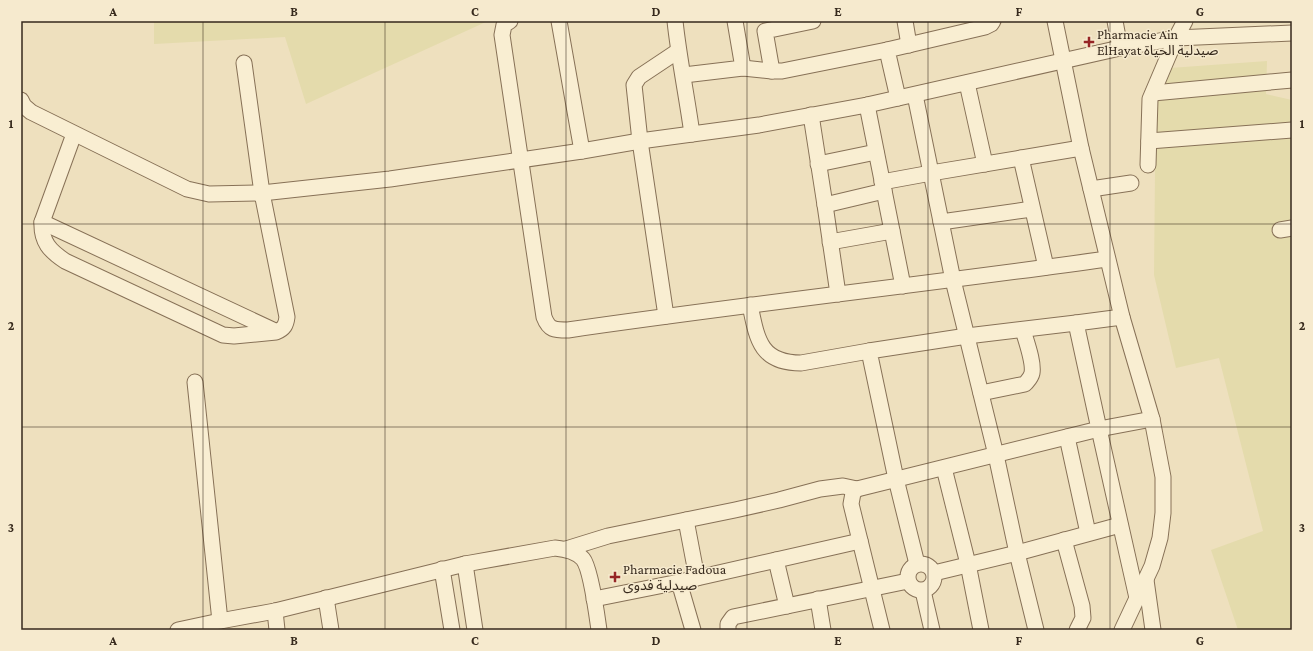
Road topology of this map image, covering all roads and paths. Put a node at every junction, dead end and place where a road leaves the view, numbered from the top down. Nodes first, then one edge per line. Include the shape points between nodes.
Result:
1 (510, 21) edge
2 (559, 21) edge
3 (675, 21) edge
4 (734, 21) edge
5 (813, 21) edge
6 (904, 21) edge
7 (993, 21) edge
8 (1055, 21) edge
9 (1115, 21) edge
10 (1185, 21) edge
11 (767, 26) edge
12 (952, 28) edge
13 (1292, 33) edge
14 (1176, 38) junction
15 (909, 45) junction
16 (1120, 48) junction
17 (678, 50) junction
18 (887, 50) junction
19 (1064, 61) junction
20 (244, 63) dead end
21 (743, 68) junction
22 (772, 71) junction
23 (684, 75) junction
24 (1292, 80) edge
25 (967, 83) junction
26 (1153, 93) junction
27 (914, 95) junction
28 (898, 98) junction
29 (21, 100) edge
30 (867, 105) junction
31 (811, 115) junction
32 (1292, 130) edge
33 (74, 134) junction
34 (692, 134) junction
35 (640, 141) junction
36 (1149, 141) junction
37 (1081, 148) junction
38 (582, 151) junction
39 (876, 152) junction
40 (1021, 158) junction
41 (521, 160) junction
42 (818, 164) junction
43 (985, 164) junction
44 (1148, 165) dead end
45 (931, 173) junction
46 (1131, 183) dead end
47 (883, 186) junction
48 (1091, 189) junction
49 (262, 193) junction
50 (825, 205) junction
51 (1032, 209) junction
52 (42, 222) junction
53 (941, 222) junction
54 (892, 231) junction
55 (830, 242) junction
56 (1107, 259) junction
57 (1046, 267) junction
58 (953, 280) junction
59 (903, 286) junction
60 (838, 294) junction
61 (750, 305) junction
62 (666, 316) junction
63 (1122, 317) junction
64 (1076, 323) junction
65 (1023, 330) junction
66 (276, 332) junction
67 (967, 336) junction
68 (869, 351) junction
69 (195, 382) dead end
70 (981, 393) junction
71 (1152, 419) junction
72 (1099, 429) junction
73 (1067, 437) junction
74 (996, 455) junction
75 (944, 468) junction
76 (896, 479) junction
77 (858, 489) junction
78 (686, 520) junction
79 (1120, 525) junction
80 (1088, 533) junction
81 (1064, 540) junction
82 (860, 541) junction
83 (566, 549) junction
84 (1017, 553) junction
85 (776, 560) junction
86 (465, 564) junction
87 (916, 564) junction
88 (968, 564) junction
89 (442, 569) junction
90 (934, 573) junction
91 (697, 578) junction
92 (908, 580) junction
93 (1146, 580) junction
94 (679, 582) junction
95 (872, 587) junction
96 (923, 591) junction
97 (326, 598) junction
98 (1137, 598) junction
99 (594, 599) junction
100 (818, 599) junction
101 (787, 606) junction
102 (275, 611) junction
103 (220, 621) junction
104 (178, 630) edge
105 (277, 630) edge
106 (331, 630) edge
107 (452, 630) edge
108 (475, 630) edge
109 (599, 630) edge
110 (691, 630) edge
111 (728, 630) edge
112 (823, 630) edge
113 (882, 630) edge
114 (932, 630) edge
115 (981, 630) edge
116 (1036, 630) edge
117 (1077, 630) edge
118 (1122, 630) edge
119 (1153, 630) edge

1 - 41 street via 504,25 502,35
2 - 38 street
3 - 17 street
4 - 21 street
5 - 11 street
6 - 15 street
7 - 12 street via 985,27
8 - 19 street
9 - 16 street
10 - 14 street
11 - 22 street
12 - 15 street
13 - 14 street
14 - 16 street
14 - 26 street
15 - 18 street
16 - 19 street
17 - 23 street
17 - 35 street via 639,77 634,85
18 - 22 street
18 - 28 street
19 - 25 street
19 - 37 street
20 - 49 street
21 - 22 street
21 - 23 street
23 - 34 street
24 - 26 street
25 - 27 street
25 - 43 street
26 - 36 street via 1150,99
27 - 28 street
27 - 45 street
28 - 30 street
29 - 33 street via 31,112
30 - 31 street
30 - 39 street
31 - 34 street
31 - 42 street
32 - 36 street
33 - 49 street via 186,189 209,194
33 - 52 street
34 - 35 street
35 - 38 street
35 - 62 street
36 - 44 street
37 - 40 street
37 - 48 street
38 - 41 street
39 - 42 street
39 - 47 street
40 - 43 street
40 - 51 street
41 - 49 street via 390,179
41 - 62 street via 547,325 568,330
42 - 50 street
43 - 45 street
45 - 47 street
45 - 53 street
46 - 48 street
47 - 50 street
47 - 54 street
48 - 56 street
49 - 66 street via 287,316 282,329
50 - 55 street
51 - 53 street
51 - 57 street
52 - 66 street
52 - 66 street via 41,233 47,245 65,262 223,335
53 - 58 street
54 - 55 street
54 - 59 street
55 - 60 street
56 - 57 street
56 - 63 street
57 - 58 street
58 - 59 street
58 - 67 street
59 - 60 street
60 - 61 street
61 - 62 street
61 - 68 street via 761,345 769,355 778,360 801,363
63 - 64 street
63 - 71 street
64 - 65 street
64 - 72 street
65 - 67 street
65 - 70 street via 1032,366 1029,379 1025,384
67 - 68 street
67 - 70 street
68 - 76 street
69 - 103 street
70 - 74 street
71 - 72 street
71 - 93 street via 1163,477 1163,513 1160,538
72 - 73 street
72 - 79 street
73 - 74 street
73 - 80 street
74 - 75 street
74 - 84 street
75 - 76 street
75 - 88 street
76 - 77 street
76 - 87 street
77 - 78 street via 842,486 820,488 779,500
77 - 82 street via 853,493 851,504
78 - 83 street via 608,536
78 - 91 street
79 - 80 street
79 - 98 street
80 - 81 street
81 - 84 street
81 - 117 street via 1082,606 1083,618
82 - 85 street
82 - 95 street
83 - 86 street via 555,548
83 - 99 street via 584,560
84 - 88 street
84 - 116 street
85 - 91 street
85 - 101 street
86 - 89 street
86 - 108 street
87 - 90 street via 930,567
87 - 92 street via 909,571
88 - 90 street
88 - 115 street
89 - 97 street
89 - 107 street
90 - 96 street via 932,584
91 - 94 street
92 - 95 street
92 - 96 street via 913,589
93 - 98 street
93 - 119 street
94 - 99 street
94 - 110 street
95 - 100 street
95 - 113 street
96 - 114 street
97 - 102 street
97 - 106 street
98 - 118 street
99 - 109 street
100 - 101 street
100 - 112 street
101 - 111 street via 733,618 728,624
102 - 103 street
102 - 105 street
103 - 104 street

